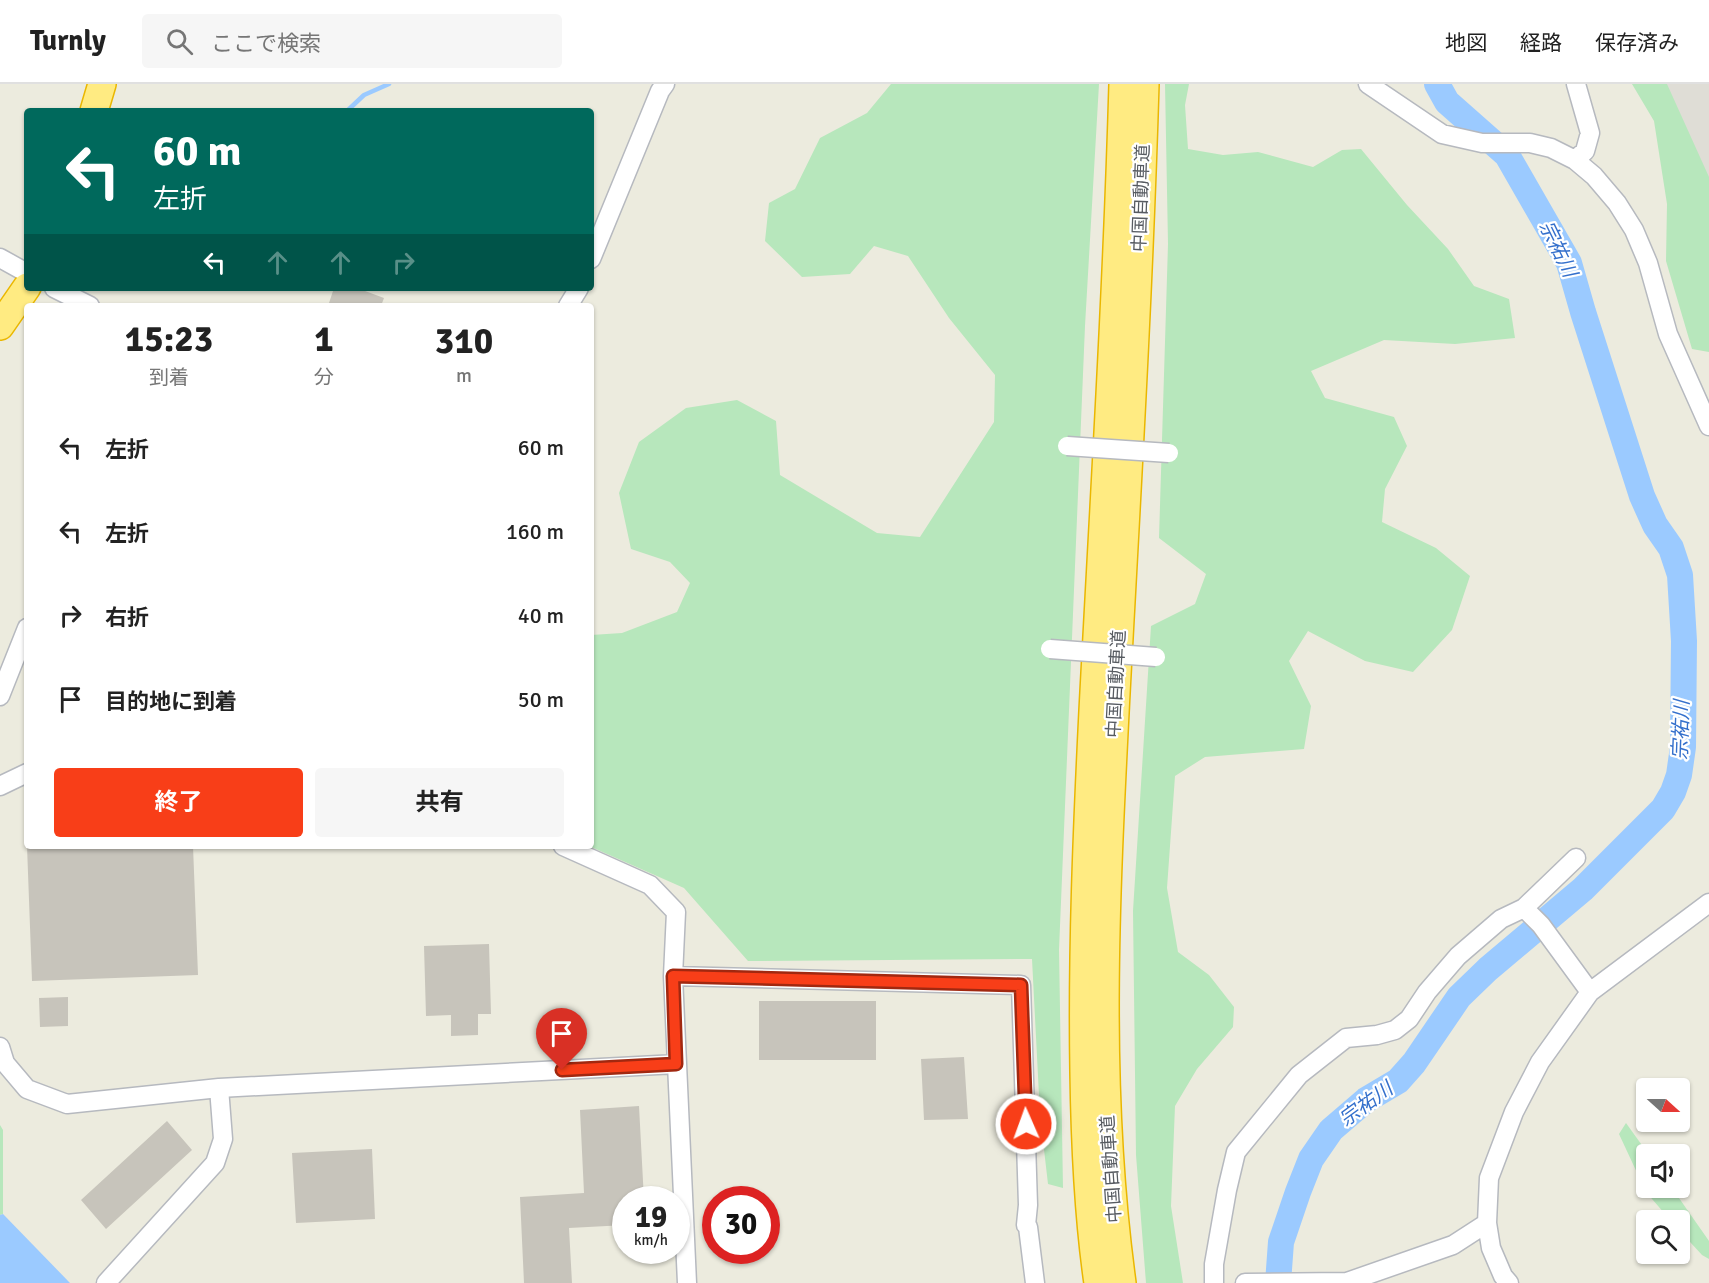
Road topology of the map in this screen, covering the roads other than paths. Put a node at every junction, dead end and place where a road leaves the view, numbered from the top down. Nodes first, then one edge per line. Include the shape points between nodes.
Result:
1 (102, 84) edge
2 (665, 84) edge
3 (1123, 84) edge
4 (1145, 84) edge
5 (1368, 84) edge
6 (1576, 84) edge
7 (95, 108) edge
8 (1575, 160) junction
9 (594, 252) edge
10 (0, 258) edge
11 (24, 271) edge
12 (24, 290) edge
13 (60, 291) edge
14 (84, 303) edge
15 (0, 326) edge
16 (1709, 426) edge
17 (1067, 446) dead end
18 (1169, 453) dead end
19 (24, 636) edge
20 (1050, 648) dead end
21 (1156, 657) dead end
22 (0, 696) edge
23 (24, 774) edge
24 (0, 786) edge
25 (570, 849) edge
26 (1576, 858) dead end
27 (1709, 903) edge
28 (1531, 916) junction
29 (673, 976) junction
30 (1590, 992) junction
31 (0, 1047) edge
32 (676, 1064) junction
33 (219, 1088) junction
34 (1487, 1223) junction
35 (1273, 1282) edge
36 (106, 1283) edge
37 (687, 1283) edge
38 (1035, 1283) edge
39 (1098, 1283) edge
40 (1122, 1283) edge
41 (1214, 1283) edge
42 (1245, 1283) edge
43 (1509, 1283) edge

1 - 7 highway
2 - 9 street
3 - 39 highway, 中国自動車道 via 1082,981 1085,1119
4 - 40 highway, 中国自動車道 via 1104,984 1107,1114
5 - 8 street via 1442,134 1482,143 1530,143
6 - 8 street via 1590,133 1585,151
8 - 16 street via 1617,203 1634,230 1648,263 1668,334
10 - 11 street
12 - 15 highway
13 - 14 street
17 - 18 street, bridge
19 - 22 street
20 - 21 street, bridge
23 - 24 street
25 - 29 street via 650,885 676,912
26 - 28 street
27 - 30 street
28 - 30 street
28 - 41 street via 1501,919 1458,956 1409,1019 1395,1030 1346,1038 1299,1075 1236,1152 1214,1264
29 - 32 street
29 - 38 street via 1021,985 1026,1225
30 - 34 street via 1540,1062 1514,1112 1489,1178
31 - 33 street via 5,1063 27,1089 67,1104
32 - 33 street
32 - 37 street
33 - 36 street via 222,1139 215,1163
34 - 35 street via 1453,1245 1347,1282
34 - 43 street via 1491,1248
35 - 42 street

